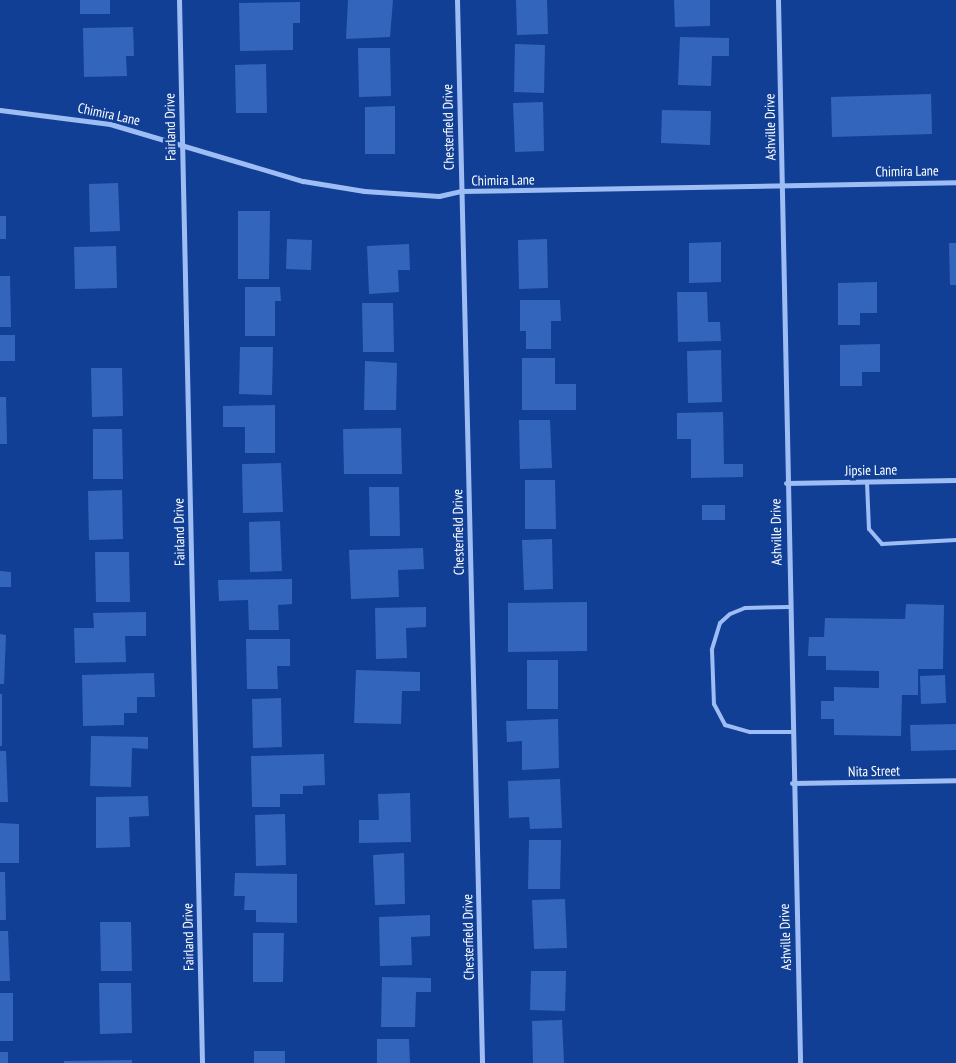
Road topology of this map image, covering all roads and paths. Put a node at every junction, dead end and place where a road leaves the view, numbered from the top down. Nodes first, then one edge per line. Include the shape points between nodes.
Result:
1 (178, 0) edge
2 (457, 0) edge
3 (778, 0) edge
4 (0, 110) edge
5 (181, 143) junction
6 (956, 182) edge
7 (782, 185) junction
8 (461, 192) junction
9 (956, 480) edge
10 (867, 482) junction
11 (786, 483) junction
12 (956, 540) edge
13 (789, 607) junction
14 (791, 732) junction
15 (956, 780) edge
16 (792, 783) junction
17 (202, 1063) edge
18 (482, 1063) edge
19 (800, 1063) edge

1 - 5 street, Fairland Drive
2 - 8 street, Chesterfield Drive
3 - 7 street, Ashville Drive
4 - 5 street, Chimira Lane via 110,124
5 - 8 street, Chimira Lane via 303,181 364,192 439,196
5 - 17 street, Fairland Drive
6 - 7 street, Chimira Lane
7 - 8 street, Chimira Lane
7 - 11 street, Ashville Drive
8 - 18 street, Chesterfield Drive
9 - 10 street, Jipsie Lane
10 - 11 street, Jipsie Lane
10 - 12 lane via 869,529 882,544
11 - 13 street, Ashville Drive
13 - 14 street, Ashville Drive
13 - 14 lane via 745,608 730,614 720,623 712,650 714,704 725,725 750,732
14 - 16 street, Ashville Drive
15 - 16 street, Nita Street
16 - 19 street, Ashville Drive

